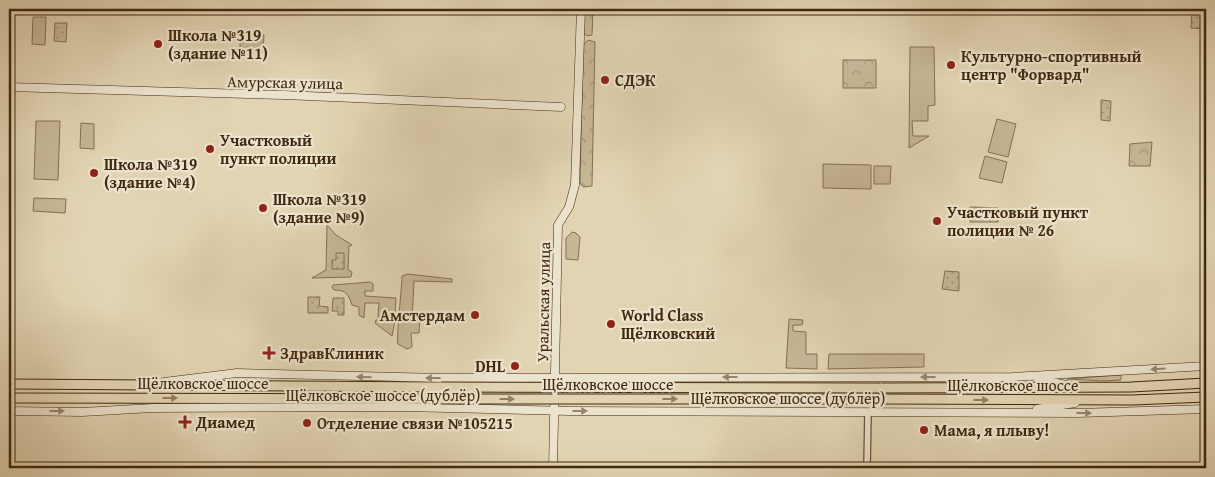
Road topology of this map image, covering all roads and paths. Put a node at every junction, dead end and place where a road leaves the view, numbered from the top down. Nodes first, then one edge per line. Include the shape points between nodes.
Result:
1 (581, 9) edge
2 (9, 88) edge
3 (561, 106) dead end
4 (1206, 366) edge
5 (555, 377) junction
6 (1012, 377) junction
7 (604, 378) junction
8 (1206, 383) edge
9 (9, 384) edge
10 (150, 384) junction
11 (1093, 388) junction
12 (1206, 397) edge
13 (9, 398) edge
14 (208, 398) junction
15 (1095, 400) junction
16 (290, 408) junction
17 (1206, 410) edge
18 (9, 411) edge
19 (554, 411) junction
20 (605, 411) junction
21 (868, 412) junction
22 (1018, 412) junction
23 (553, 468) edge
24 (867, 468) edge

1 - 5 main road, Уральская улица via 576,185 569,208 558,225
2 - 3 main road, Амурская улица
4 -> 6 main road, Щёлковское шоссе (дублёр)
5 - 7 main road, Щёлковское шоссе (дублёр)
5 -> 10 main road, Щёлковское шоссе (дублёр) via 412,378 237,373
5 - 19 main road, Уральская улица
6 -> 7 main road, Щёлковское шоссе (дублёр)
6 - 11 main road
7 - 20 main road via 590,386 588,396 590,403
8 - 11 main road, Щёлковское шоссе
9 - 10 main road, Щёлковское шоссе
10 - 11 main road, Щёлковское шоссе, bridge
12 - 15 main road, Щёлковское шоссе
13 -> 14 main road, Щёлковское шоссе
14 -> 15 main road, Щёлковское шоссе, bridge
14 - 16 main road
15 - 22 main road
18 -> 16 main road, Щёлковское шоссе (дублёр)
16 - 19 main road, Щёлковское шоссе (дублёр)
22 -> 17 main road, Щёлковское шоссе (дублёр)
19 -> 20 main road, Щёлковское шоссе (дублёр)
19 - 23 main road, Уральская улица
20 - 21 main road, Щёлковское шоссе (дублёр)
21 - 22 main road, Щёлковское шоссе (дублёр)
21 - 24 street

